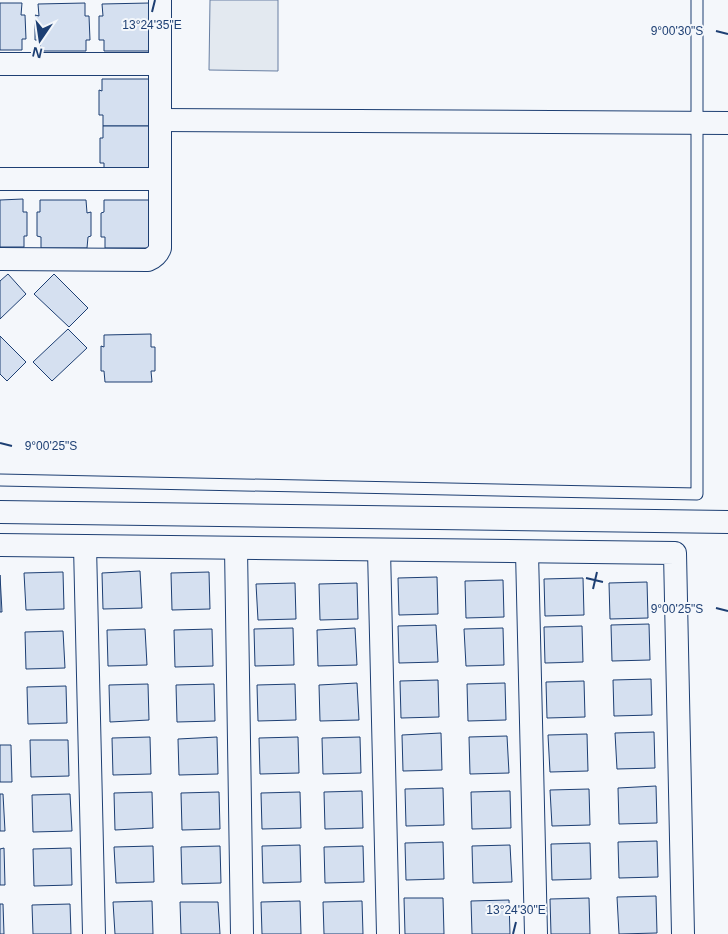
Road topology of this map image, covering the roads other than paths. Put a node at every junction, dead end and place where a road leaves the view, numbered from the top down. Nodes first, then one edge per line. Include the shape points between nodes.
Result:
1 (160, 0) edge
2 (697, 0) edge
3 (0, 64) edge
4 (160, 64) junction
5 (160, 120) junction
6 (697, 123) junction
7 (728, 123) edge
8 (0, 179) edge
9 (160, 179) junction
10 (0, 259) edge
11 (0, 480) edge
12 (0, 512) edge
13 (728, 522) edge
14 (0, 545) edge
15 (85, 546) junction
16 (236, 548) junction
17 (379, 550) junction
18 (527, 552) junction
19 (94, 934) edge
20 (242, 934) edge
21 (388, 934) edge
22 (536, 934) edge
23 (683, 934) edge

1 - 4 street
2 - 6 lane
3 - 4 street
4 - 5 street
5 - 6 street
5 - 9 street
6 - 7 street
6 - 11 lane via 697,494
8 - 9 street
9 - 10 street via 160,248 154,258
12 - 13 street
14 - 15 street
15 - 16 street
15 - 19 street
16 - 17 street
16 - 20 street
17 - 18 street
17 - 21 street
18 - 22 street
18 - 23 street via 675,553

